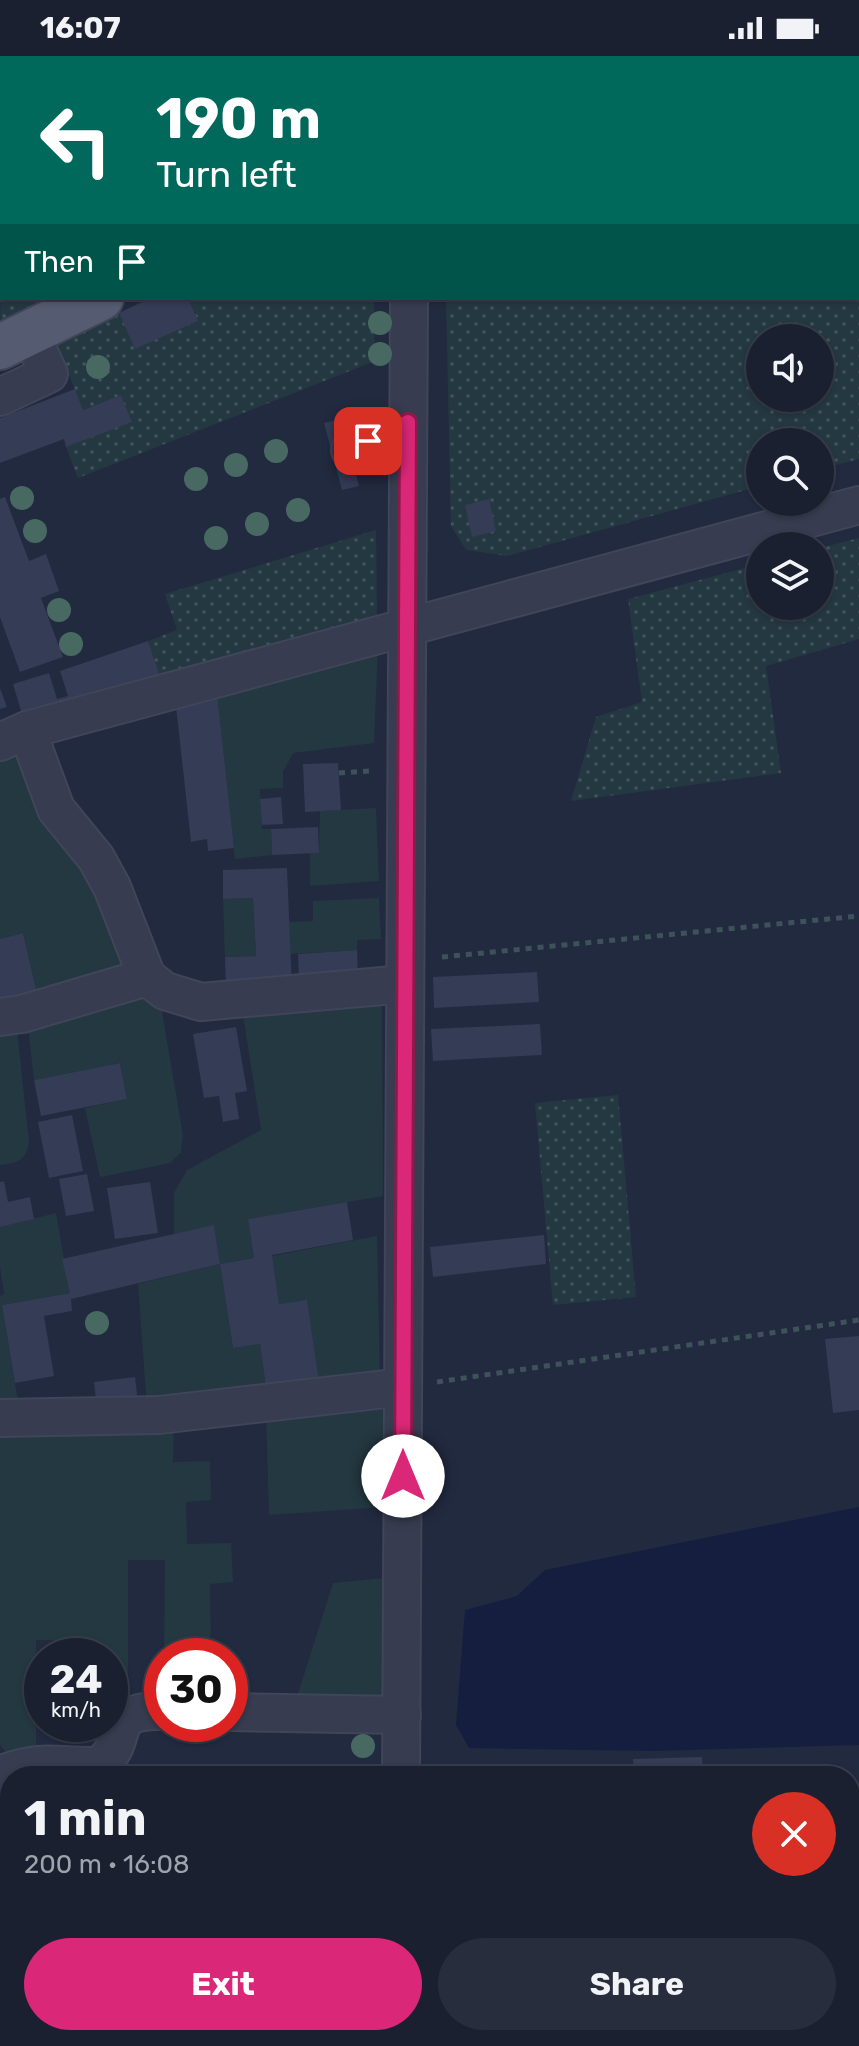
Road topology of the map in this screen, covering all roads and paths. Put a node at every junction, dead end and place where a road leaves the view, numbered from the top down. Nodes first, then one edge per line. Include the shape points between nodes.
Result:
1 (97, 300) edge
2 (409, 300) edge
3 (15, 340) edge
4 (0, 397) edge
5 (408, 422) junction
6 (350, 450) dead end
7 (859, 505) edge
8 (409, 627) junction
9 (14, 736) edge
10 (859, 916) edge
11 (405, 972) junction
12 (147, 977) junction
13 (0, 1017) edge
14 (859, 1320) edge
15 (403, 1387) junction
16 (0, 1418) edge
17 (144, 1712) edge
18 (248, 1712) edge
19 (402, 1715) junction
20 (22, 1766) edge
21 (99, 1766) edge
22 (99, 1766) edge
23 (401, 1766) edge

1 - 3 main road
2 - 5 street
3 - 4 street via 49,374
5 - 6 street
5 - 8 street
7 - 8 street
8 - 9 street
8 - 11 street
9 - 12 street via 56,809 96,858
10 - 11 path
11 - 12 street via 201,1002 165,991
11 - 15 street
12 - 13 street
14 - 15 path
15 - 16 street via 159,1415
15 - 19 street
17 - 22 street via 123,1721 109,1759
18 - 19 street
19 - 23 street
20 - 21 street

